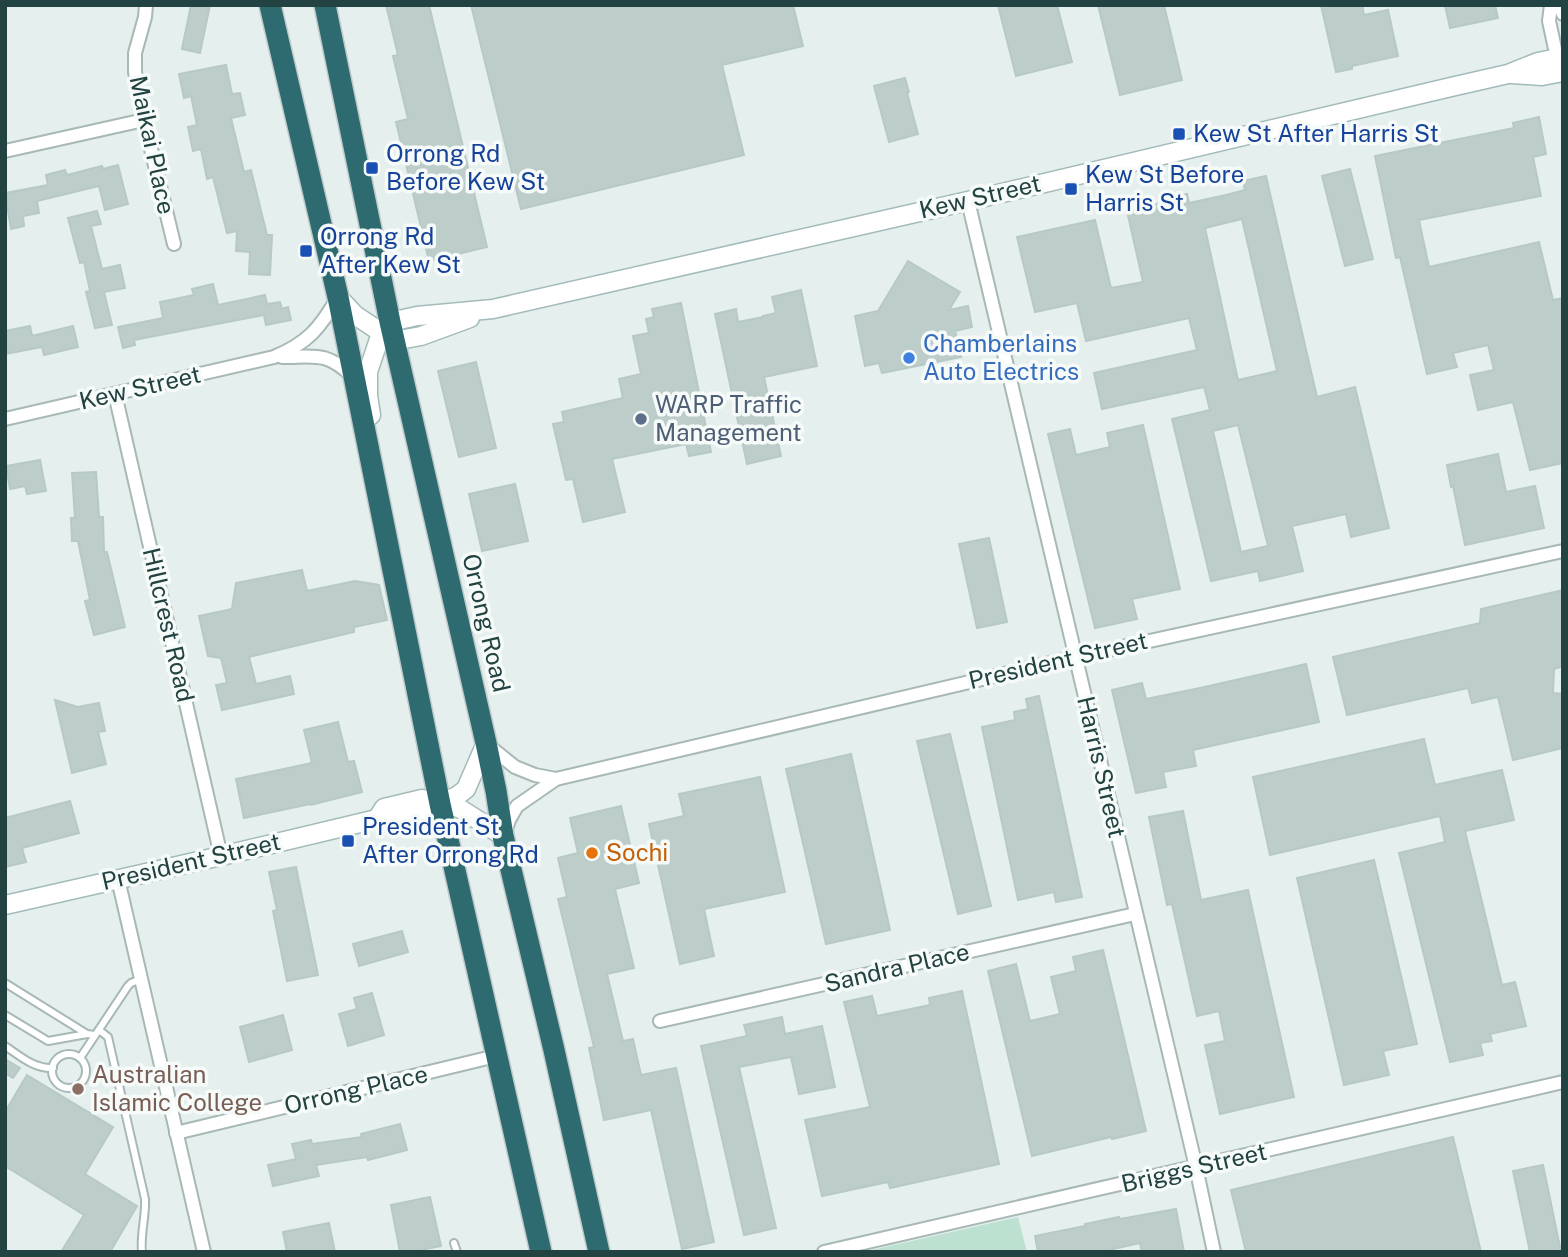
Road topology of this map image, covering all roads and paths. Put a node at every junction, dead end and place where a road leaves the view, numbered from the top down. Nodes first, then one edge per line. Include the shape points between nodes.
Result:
1 (146, 5) edge
2 (270, 5) edge
3 (325, 5) edge
4 (1551, 5) edge
5 (1559, 5) edge
6 (1563, 14) edge
7 (1561, 68) edge
8 (144, 120) junction
9 (5, 151) edge
10 (968, 201) junction
11 (174, 244) dead end
12 (338, 298) junction
13 (388, 332) junction
14 (274, 357) junction
15 (354, 378) junction
16 (115, 394) junction
17 (5, 419) edge
18 (385, 526) junction
19 (1563, 551) edge
20 (1076, 657) junction
21 (486, 743) junction
22 (556, 779) junction
23 (440, 804) junction
24 (503, 836) junction
25 (221, 856) junction
26 (118, 879) junction
27 (5, 905) edge
28 (1135, 914) junction
29 (141, 979) junction
30 (5, 983) edge
31 (5, 1015) edge
32 (660, 1021) dead end
33 (97, 1033) junction
34 (87, 1034) junction
35 (5, 1046) edge
36 (496, 1056) junction
37 (80, 1058) junction
38 (53, 1068) junction
39 (1563, 1082) edge
40 (176, 1133) junction
41 (1196, 1167) junction
42 (454, 1243) dead end
43 (142, 1252) edge
44 (204, 1252) edge
45 (457, 1252) edge
46 (541, 1252) edge
47 (599, 1252) edge
48 (824, 1252) edge
49 (1214, 1252) edge

1 - 8 street, Maikai Place via 135,53
2 - 12 highway
3 - 13 highway, Orrong Road
4 - 7 street via 1549,21
5 - 6 street
7 - 10 street, Kew Street via 1538,62 1508,74
8 - 9 street
8 - 11 street, Maikai Place
10 - 13 street, Kew Street via 493,309 421,336
10 - 20 street, Harris Street
12 - 13 street via 355,315
12 - 14 street, Kew Street via 306,341
12 - 15 highway
13 - 18 street via 368,372
13 - 21 highway, Orrong Road
14 - 15 street, Kew Street via 324,357
14 - 16 street, Kew Street
15 - 18 highway
16 - 17 street, Kew Street
16 - 25 street, Hillcrest Road
18 - 23 highway
19 - 20 street, President Street
20 - 22 street, President Street
20 - 28 street, Harris Street
21 - 22 street, President Street via 515,767
21 - 23 street, President Street via 466,789
21 - 24 highway, Orrong Road
22 - 24 street, President Street via 517,806
23 - 24 street via 459,808
23 - 25 street, President Street via 426,816 388,823 377,819
23 - 36 highway
24 - 47 highway, Orrong Road
25 - 26 street, President Street
26 - 27 street, President Street
26 - 29 street
28 - 32 street, Sandra Place
28 - 41 street, Harris Street
29 - 33 lane via 128,986
29 - 40 street
30 - 34 lane
31 - 34 lane via 48,1041
33 - 34 lane
33 - 37 lane
33 - 43 lane via 108,1037 145,1199
35 - 38 lane via 44,1069
36 - 40 street, Orrong Place
36 - 46 highway
37 - 38 lane via 63,1055
37 - 38 lane via 86,1074 75,1087 58,1084
39 - 41 street, Briggs Street
40 - 44 street
41 - 48 street, Briggs Street
41 - 49 street, Harris Street
42 - 45 lane

